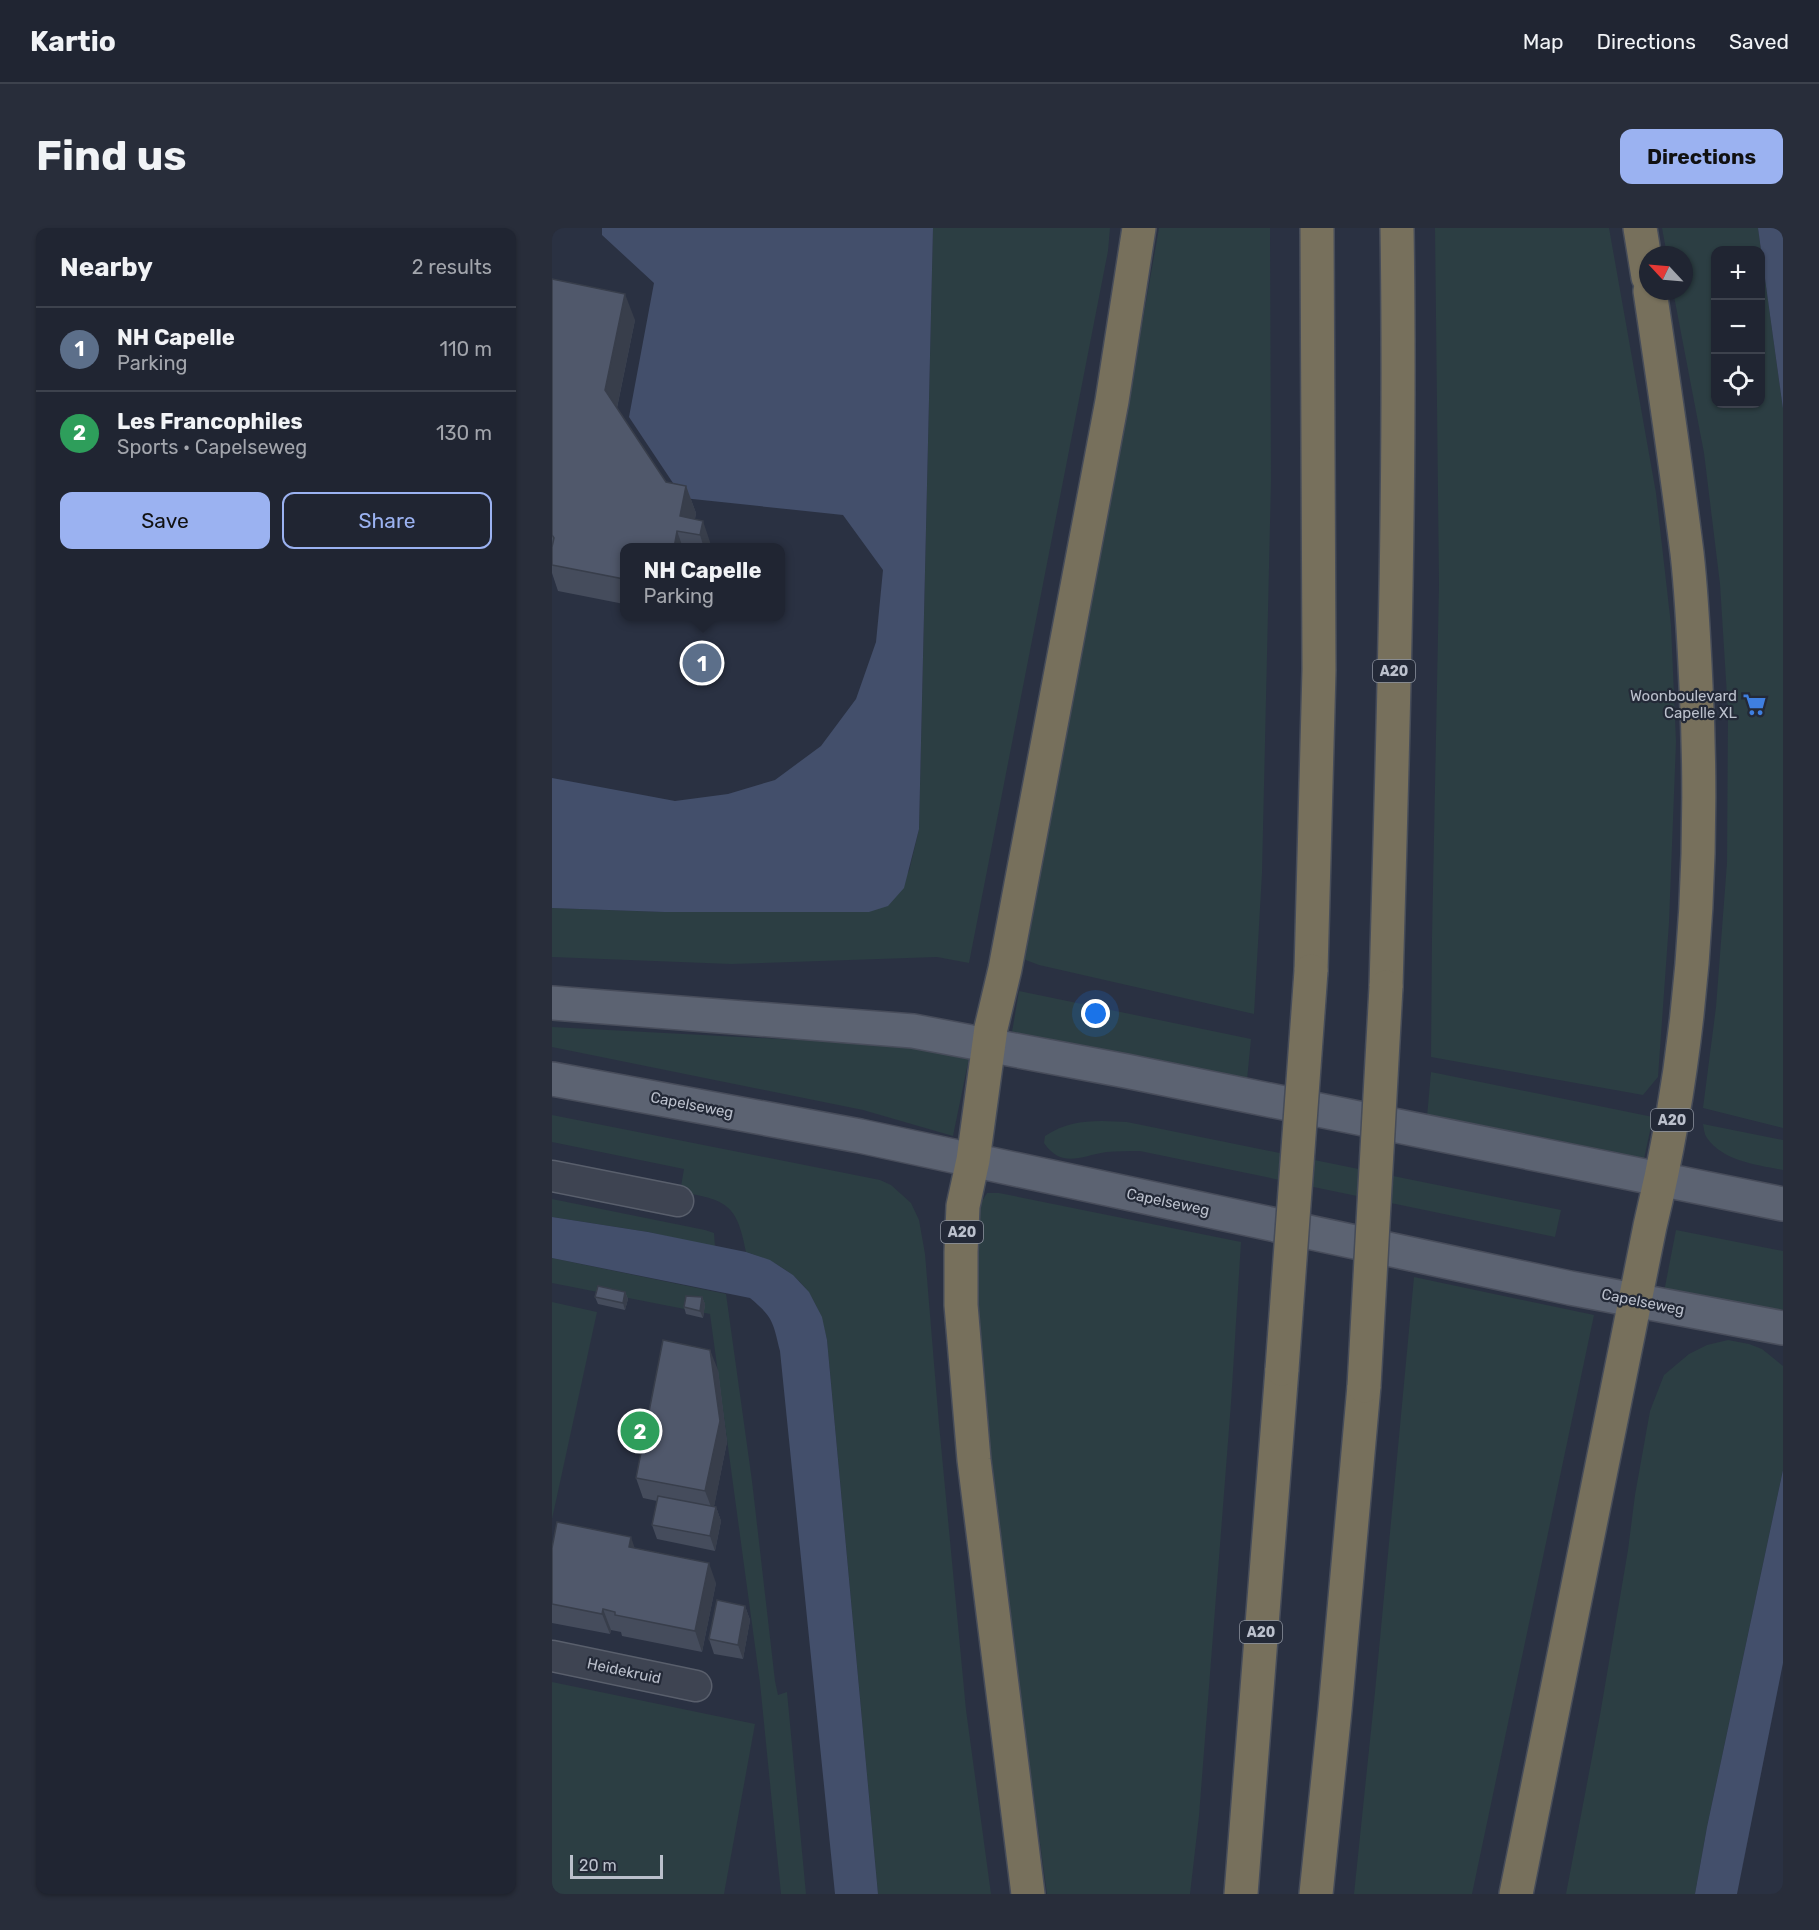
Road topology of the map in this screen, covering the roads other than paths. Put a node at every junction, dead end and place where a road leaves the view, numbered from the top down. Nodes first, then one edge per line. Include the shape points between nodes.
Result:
1 (1139, 228) edge
2 (1317, 228) edge
3 (1397, 228) edge
4 (1640, 228) edge
5 (1643, 246) edge
6 (1651, 300) edge
7 (552, 1003) edge
8 (989, 1044) junction
9 (552, 1079) edge
10 (973, 1160) junction
11 (552, 1176) edge
12 (1662, 1178) junction
13 (678, 1201) dead end
14 (1783, 1204) edge
15 (1635, 1301) junction
16 (1783, 1328) edge
17 (552, 1656) edge
18 (696, 1686) dead end
19 (1028, 1894) edge
20 (1241, 1894) edge
21 (1316, 1894) edge
22 (1516, 1894) edge

1 - 8 highway via 1112,401
2 - 20 highway, A20, bridge via 1319,670 1311,971
3 - 21 highway, A20, bridge via 1398,462 1386,987 1364,1386
4 - 5 highway
6 - 12 highway, A20 via 1687,555 1699,791 1697,903 1688,1009
7 - 8 main road via 912,1031
8 - 10 highway
8 - 12 main road
9 - 10 main road, Capelseweg
10 - 15 main road, Capelseweg
10 - 19 highway, A20 via 963,1206 961,1305 974,1460
11 - 13 street
12 - 14 main road
12 - 15 highway
15 - 16 main road, Capelseweg
15 - 22 highway
17 - 18 street, Heidekruid

